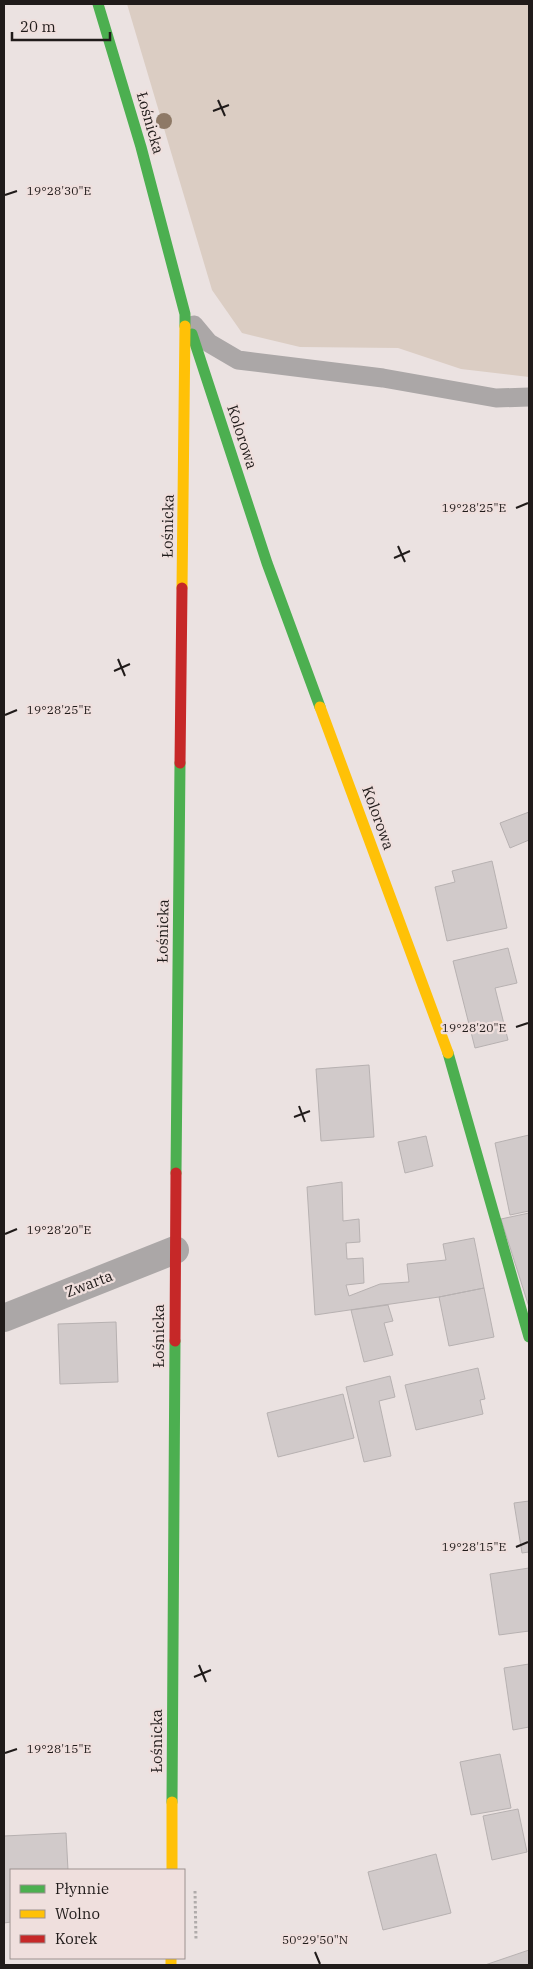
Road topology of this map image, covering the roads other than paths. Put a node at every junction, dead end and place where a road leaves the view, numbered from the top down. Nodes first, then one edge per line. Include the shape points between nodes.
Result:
1 (98, 4) edge
2 (185, 314) junction
3 (529, 397) edge
4 (175, 1250) junction
5 (4, 1318) edge
6 (529, 1337) edge
7 (172, 1869) edge

1 - 2 street, Łośnicka via 142,146
2 - 3 lane via 208,343 238,360 383,378 496,398
2 - 4 street, Łośnicka
2 - 6 street, Kolorowa via 267,563 450,1058
4 - 5 street, Zwarta
4 - 7 street, Łośnicka

